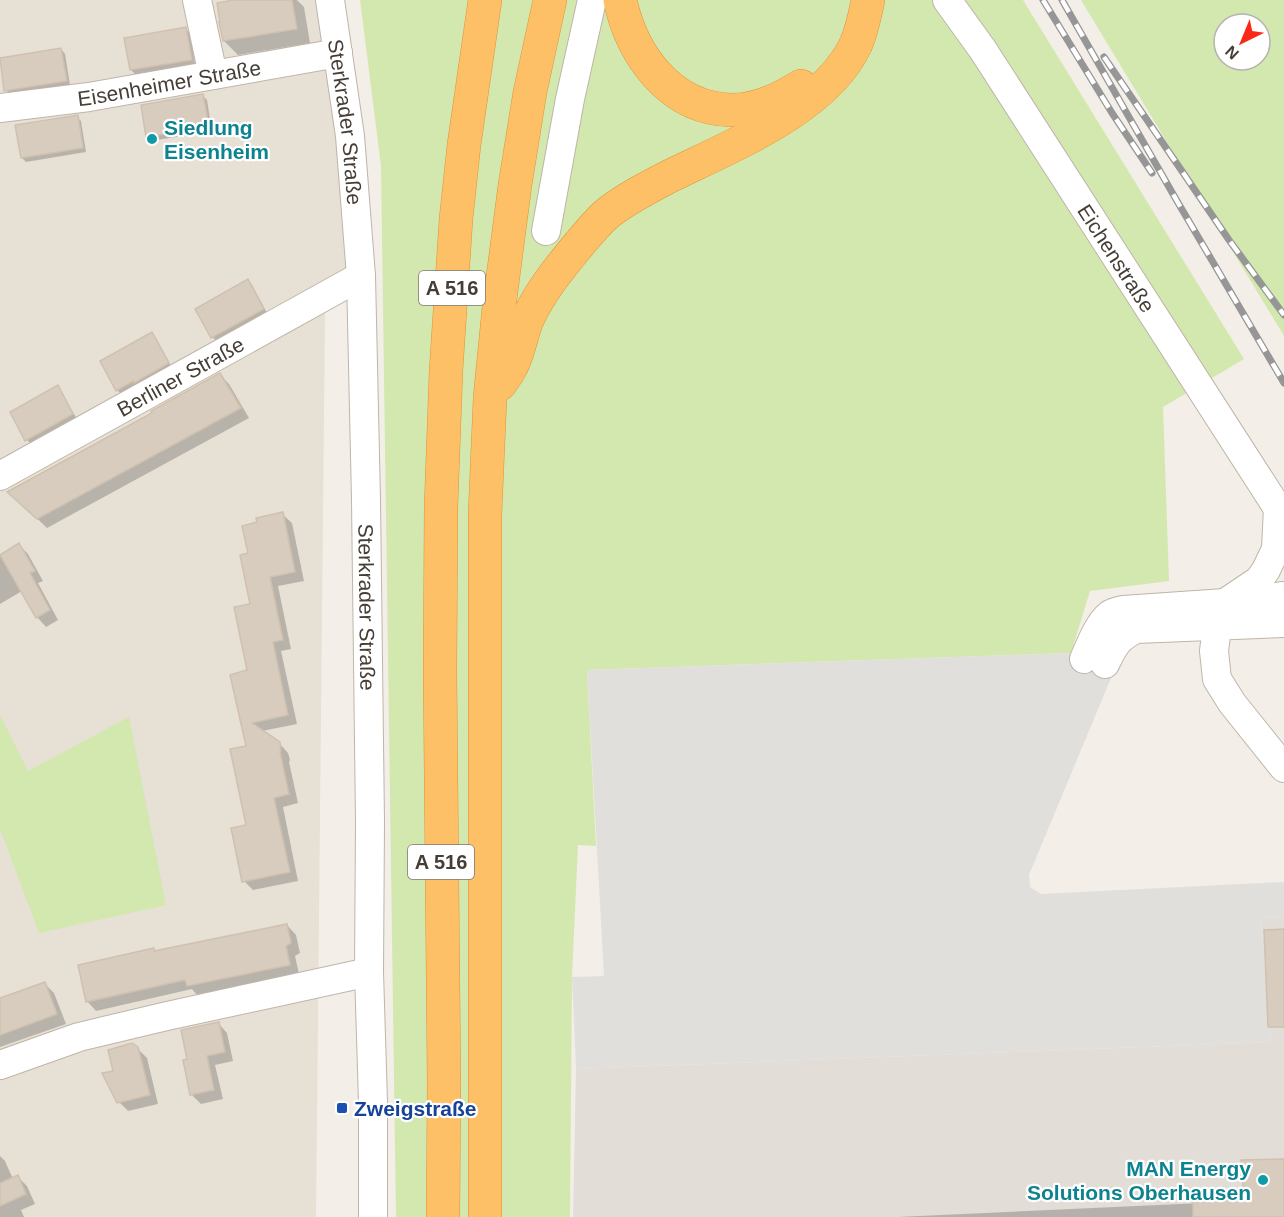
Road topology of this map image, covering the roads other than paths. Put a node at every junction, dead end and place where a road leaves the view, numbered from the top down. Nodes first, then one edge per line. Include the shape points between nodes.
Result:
1 (196, 0) edge
2 (330, 0) edge
3 (466, 0) edge
4 (485, 0) edge
5 (550, 0) edge
6 (592, 0) edge
7 (620, 0) edge
8 (853, 0) edge
9 (868, 0) edge
10 (947, 0) edge
11 (338, 53) junction
12 (474, 70) junction
13 (213, 75) junction
14 (0, 108) edge
15 (546, 231) dead end
16 (361, 276) junction
17 (490, 398) junction
18 (0, 476) edge
19 (1281, 513) edge
20 (1284, 596) edge
21 (1221, 615) junction
22 (1284, 623) edge
23 (1094, 662) dead end
24 (1284, 768) edge
25 (369, 972) junction
26 (0, 1065) edge
27 (372, 1217) edge
28 (443, 1217) edge
29 (485, 1217) edge

1 - 13 street
2 - 11 street, Sterkrader Straße
3 - 12 highway
4 - 12 highway, A 516
5 - 17 highway, A 516 via 515,185
6 - 15 street
7 - 8 highway via 640,55 656,75 691,100 733,110 762,104 821,71 844,38
9 - 17 highway via 855,46 815,96 757,132 633,196 591,229 538,301 511,368
10 - 19 street, Eichenstraße
11 - 13 street, Eisenheimer Straße
11 - 16 street, Sterkrader Straße via 350,136
12 - 28 highway, A 516 via 456,231 441,496
13 - 14 street, Eisenheimer Straße
16 - 18 street, Berliner Straße
16 - 25 street, Sterkrader Straße
17 - 29 highway, A 516 via 485,514
19 - 21 street via 1276,549 1266,570
20 - 21 street
21 - 22 street
21 - 23 street via 1114,612 1102,625
21 - 24 street via 1214,651 1217,679
25 - 26 street via 79,1037
25 - 27 street, Sterkrader Straße

